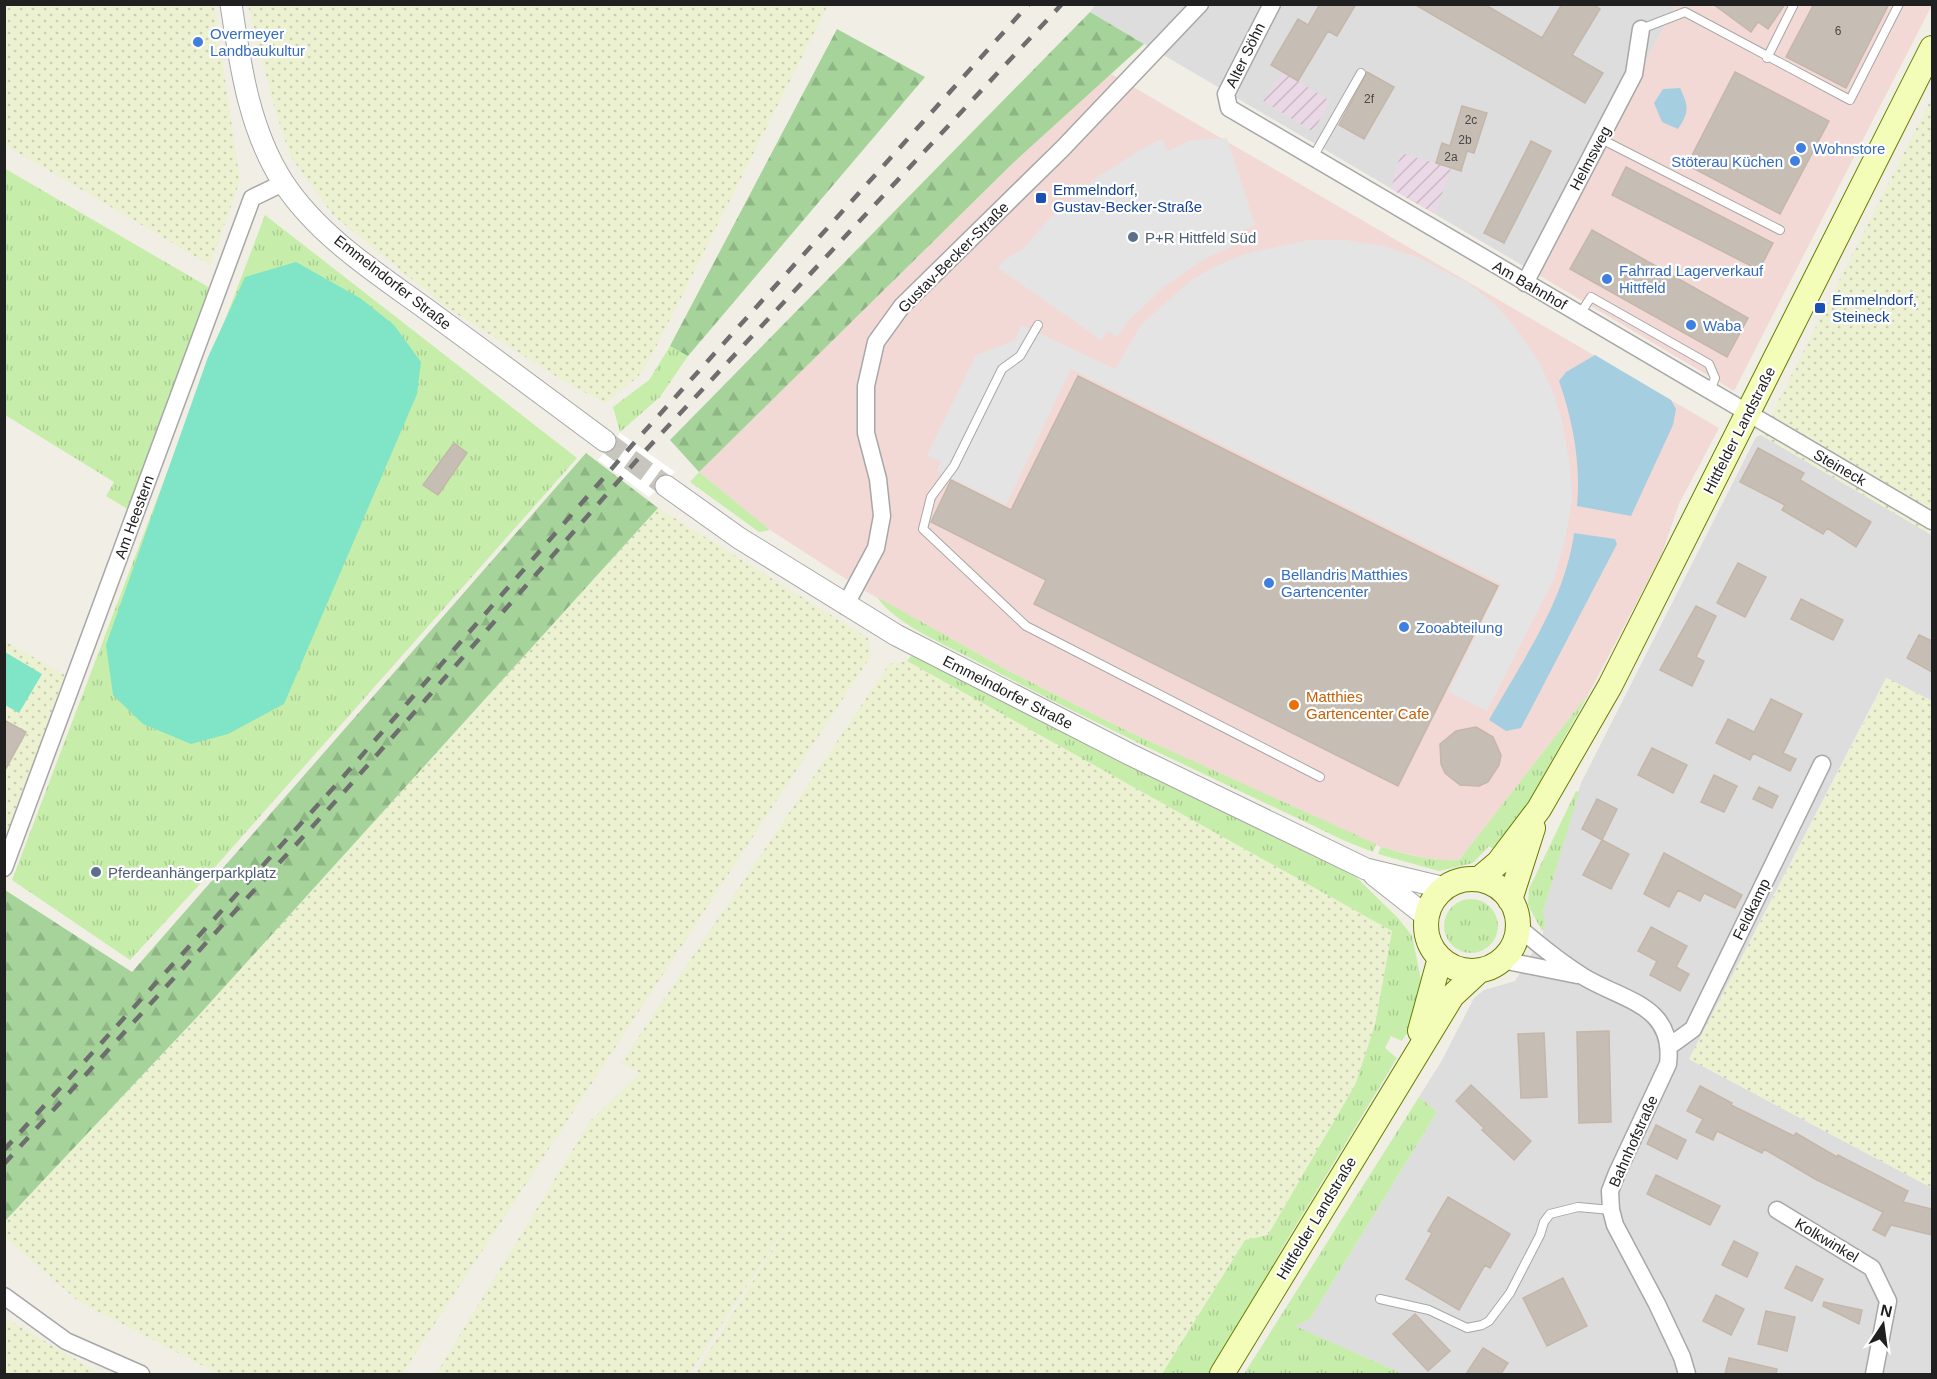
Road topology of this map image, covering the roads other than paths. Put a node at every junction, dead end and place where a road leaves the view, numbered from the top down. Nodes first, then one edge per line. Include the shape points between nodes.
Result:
1 (231, 4) edge
2 (1200, 4) edge
3 (1272, 4) edge
4 (1794, 4) edge
5 (1899, 4) edge
6 (1641, 29) joint
7 (1932, 48) edge
8 (1767, 58) junction
9 (1361, 73) dead end
10 (1229, 108) joint
11 (1601, 139) junction
12 (1313, 157) junction
13 (283, 183) junction
14 (1780, 230) dead end
15 (1525, 282) junction
16 (1580, 314) junction
17 (1038, 325) dead end
18 (1710, 391) junction
19 (1748, 413) junction
20 (604, 441) tunnel mouth
21 (666, 486) tunnel mouth
22 (1932, 521) edge
23 (845, 606) junction
24 (1822, 764) dead end
25 (1320, 777) dead end
26 (1539, 809) junction
27 (4, 868) edge
28 (1366, 869) junction
29 (1479, 879) junction
30 (1445, 888) junction
31 (1510, 900) junction
32 (1426, 916) junction
33 (1518, 927) junction
34 (1440, 958) junction
35 (1502, 960) junction
36 (1480, 970) junction
37 (1584, 977) junction
38 (1671, 1045) junction
39 (1410, 1062) junction
40 (1611, 1210) junction
41 (1778, 1210) dead end
42 (4, 1296) edge
43 (1380, 1299) dead end
44 (141, 1374) edge
45 (1222, 1374) edge
46 (1687, 1374) edge
47 (1874, 1374) edge

1 - 13 street, Emmelndorfer Straße via 240,68 250,104 265,148
2 - 23 street, Gustav-Becker-Straße via 1064,148 902,306 876,342 866,386 866,433 878,479 882,516 876,548
3 - 10 street, Alter Söhn via 1226,94
4 - 8 lane
5 - 8 lane via 1850,100
6 - 8 lane via 1685,12
6 - 11 street, Helmsweg via 1634,74
7 - 19 main road, Hittfelder Landstraße
9 - 12 lane
10 - 12 street, Am Bahnhof
11 - 14 lane
11 - 15 street, Helmsweg
12 - 15 street, Am Bahnhof
13 - 20 street, Emmelndorfer Straße via 318,223 363,262
13 - 27 street, Am Heestern via 252,198
15 - 16 street, Am Bahnhof
16 - 18 street, Am Bahnhof
16 - 18 lane via 1591,297 1709,364 1715,378
17 - 25 lane via 1020,356 1002,369 954,466 931,497 923,530 1026,626
18 - 19 street, Am Bahnhof
19 - 22 street, Steineck
19 - 26 main road, Hittfelder Landstraße via 1610,686
21 - 23 street, Emmelndorfer Straße
23 - 28 street, Emmelndorfer Straße via 1131,755
24 - 38 street, Feldkamp via 1693,1029
26 - 29 main road, Hittfelder Landstraße via 1498,863
26 - 31 main road, Hittfelder Landstraße
28 - 30 street, Emmelndorfer Straße
28 - 32 street, Emmelndorfer Straße
29 - 30 main road via 1455,882
29 - 31 main road via 1502,890
30 - 32 main road
31 - 33 main road
32 - 34 main road via 1426,931
33 - 35 main road via 1510,951
33 - 37 street
34 - 36 main road via 1465,971
34 - 39 main road, Hittfelder Landstraße
35 - 36 main road, Hittfelder Landstraße
35 - 37 street
36 - 39 main road, Hittfelder Landstraße via 1452,996
37 - 38 street via 1646,1007 1663,1026
38 - 40 street, Bahnhofstraße via 1668,1064 1610,1191
39 - 45 main road, Hittfelder Landstraße
40 - 43 lane via 1578,1207 1550,1214 1510,1293 1489,1321 1482,1324 1467,1328 1429,1310
40 - 46 street, Bahnhofstraße
41 - 47 street, Kolkwinkel via 1872,1268 1888,1301
42 - 44 street via 66,1341

